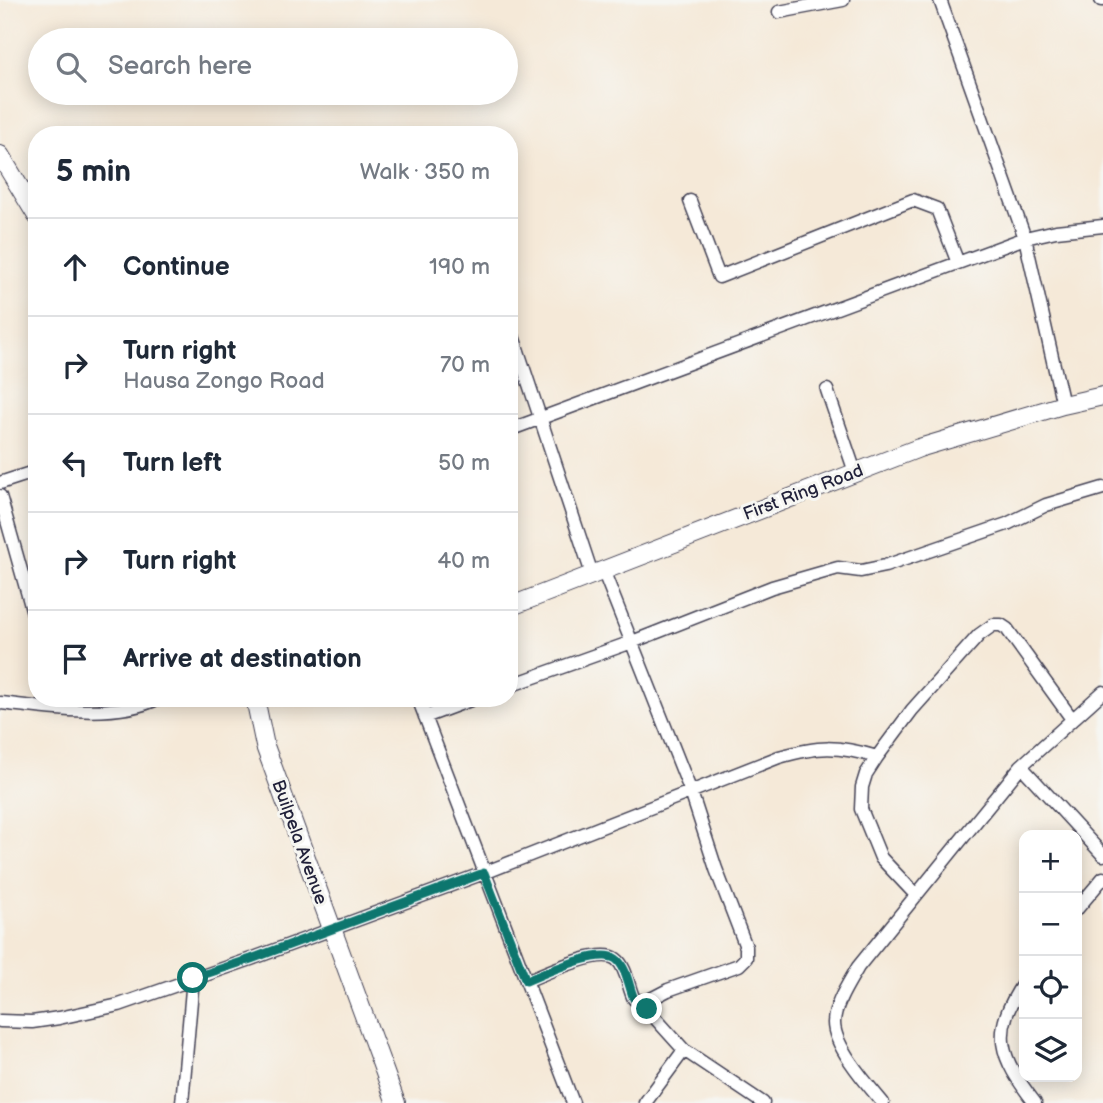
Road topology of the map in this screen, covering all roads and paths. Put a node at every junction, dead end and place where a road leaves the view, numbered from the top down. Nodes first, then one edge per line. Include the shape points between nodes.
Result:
1 (843, 0) edge
2 (940, 0) edge
3 (828, 1) edge
4 (779, 12) dead end
5 (0, 155) edge
6 (28, 201) edge
7 (690, 201) dead end
8 (1103, 226) edge
9 (1025, 238) junction
10 (958, 263) junction
11 (518, 349) edge
12 (827, 390) dead end
13 (1103, 396) edge
14 (1063, 405) junction
15 (542, 417) junction
16 (518, 426) edge
17 (855, 472) junction
18 (28, 474) edge
19 (0, 483) edge
20 (1103, 488) edge
21 (0, 496) edge
22 (597, 572) junction
23 (28, 594) edge
24 (518, 603) edge
25 (632, 642) junction
26 (518, 683) edge
27 (1103, 692) edge
28 (0, 703) edge
29 (28, 705) edge
30 (55, 707) edge
31 (126, 707) edge
32 (260, 707) edge
33 (421, 707) edge
34 (452, 707) edge
35 (425, 717) junction
36 (1072, 719) junction
37 (877, 757) junction
38 (1021, 766) junction
39 (691, 792) junction
40 (1103, 855) edge
41 (484, 873) junction
42 (1103, 878) edge
43 (915, 894) junction
44 (1082, 903) edge
45 (331, 928) junction
46 (193, 978) junction
47 (526, 981) junction
48 (1019, 990) edge
49 (645, 1002) junction
50 (0, 1021) edge
51 (684, 1051) junction
52 (182, 1103) edge
53 (396, 1103) edge
54 (573, 1103) edge
55 (645, 1103) edge
56 (763, 1103) edge
57 (883, 1103) edge
58 (1035, 1103) edge

1 - 3 street
2 - 9 street
3 - 4 street
5 - 6 street
7 - 10 street via 719,277 912,200 937,209
8 - 9 street
9 - 10 street
9 - 14 street
10 - 15 street
11 - 15 street
12 - 17 street
13 - 14 street, First Ring Road
14 - 17 street, First Ring Road
15 - 16 street
15 - 22 street
17 - 22 street, First Ring Road
18 - 19 street
20 - 25 street via 885,566 861,571 838,568 772,587
21 - 23 street
22 - 24 street, First Ring Road
22 - 25 street
25 - 26 street
25 - 39 street
27 - 36 street
28 - 29 street
30 - 31 street
32 - 45 street, Builpela Avenue via 265,746
33 - 35 street
34 - 35 street
35 - 41 street
36 - 37 street via 1007,629 993,625 912,710
36 - 38 street
37 - 39 street via 831,747 806,750
37 - 43 street via 866,774 861,810 881,858
38 - 40 street
38 - 43 street
39 - 41 street
39 - 49 street via 746,958 739,965
41 - 45 street
41 - 47 street
42 - 44 street
43 - 57 street via 858,967 833,1020 835,1036 845,1053
45 - 46 street
45 - 53 street, Builpela Avenue
46 - 50 street via 102,1009 32,1022
46 - 52 street
47 - 49 street via 606,955 622,967 634,999
47 - 54 street
48 - 58 street via 1001,1030 1010,1066
49 - 51 street
51 - 55 street
51 - 56 street

